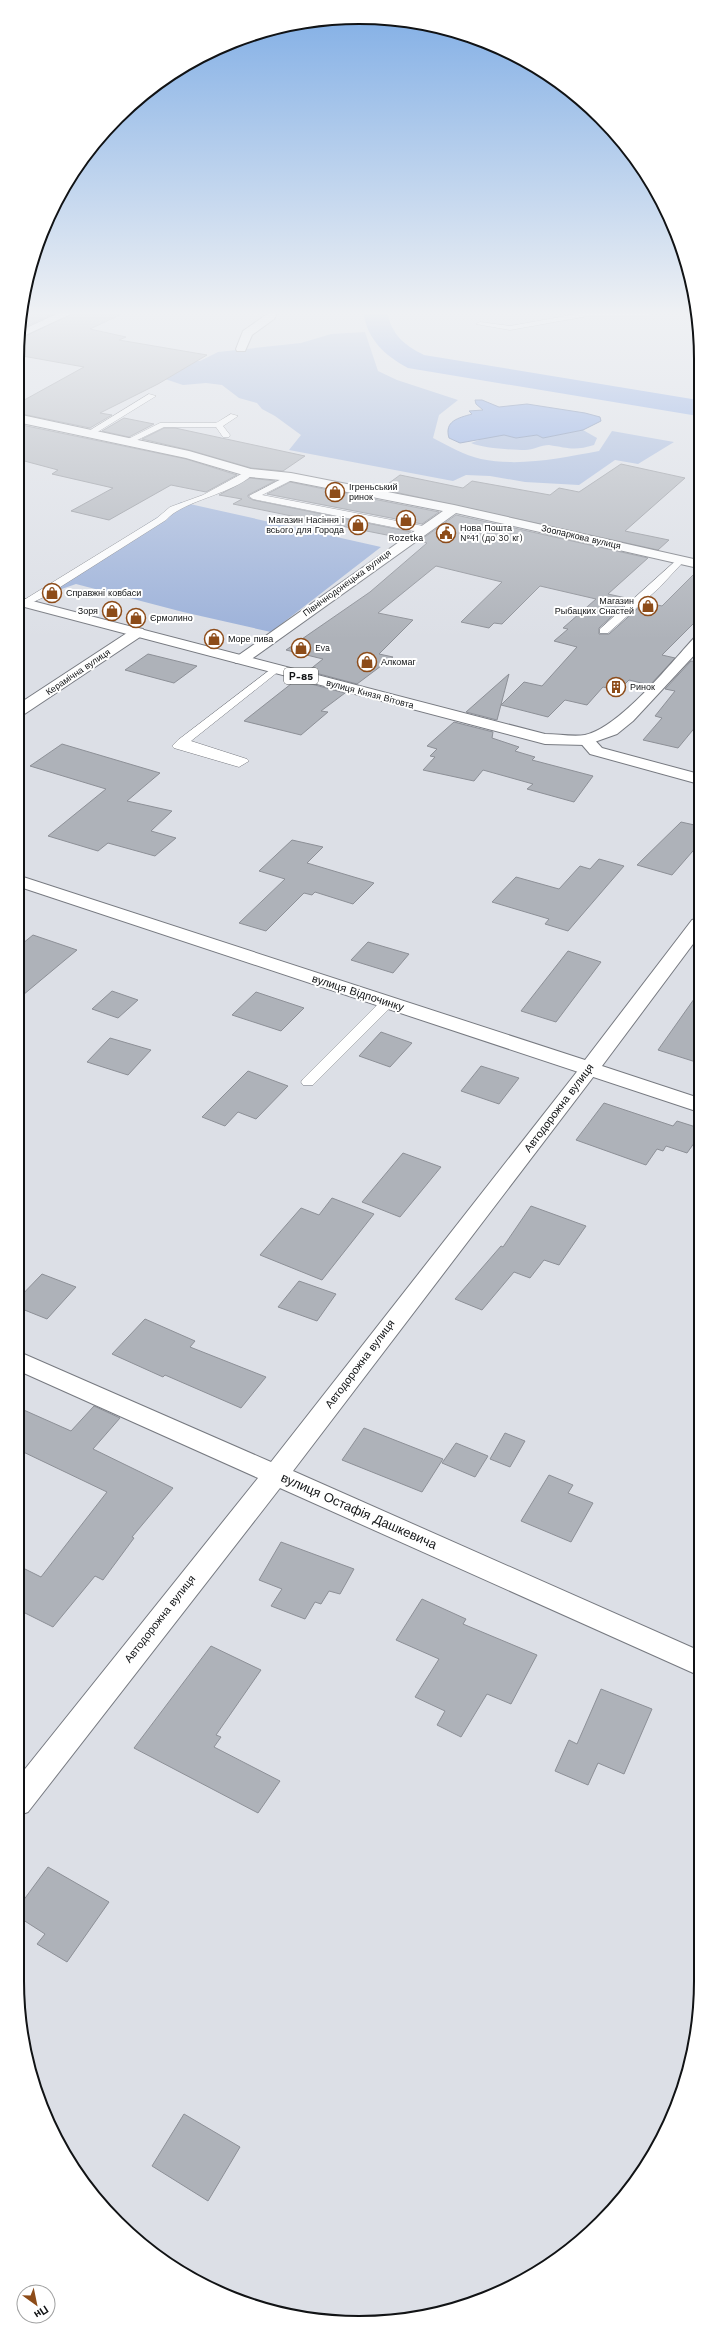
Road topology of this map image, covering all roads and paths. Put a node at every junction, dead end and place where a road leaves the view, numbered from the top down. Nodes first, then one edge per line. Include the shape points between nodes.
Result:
1 (27, 420) edge
2 (111, 420) edge
3 (227, 420) edge
4 (218, 425) junction
5 (88, 434) junction
6 (226, 435) dead end
7 (126, 442) junction
8 (250, 472) junction
9 (291, 477) junction
10 (454, 508) junction
11 (423, 528) junction
12 (680, 560) junction
13 (694, 563) edge
14 (24, 601) edge
15 (24, 603) edge
16 (604, 631) dead end
17 (138, 632) junction
18 (694, 646) edge
19 (241, 660) junction
20 (276, 669) junction
21 (24, 707) edge
22 (586, 740) junction
23 (182, 742) junction
24 (694, 778) edge
25 (24, 882) edge
26 (694, 930) edge
27 (387, 1003) junction
28 (590, 1068) junction
29 (308, 1082) dead end
30 (694, 1103) edge
31 (24, 1363) edge
32 (276, 1474) junction
33 (694, 1661) edge
34 (24, 1793) edge

1 - 5 street, Зоопаркова вулиця
2 - 5 lane
3 - 4 lane
4 - 6 lane
4 - 7 lane via 163,425
5 - 7 street, Зоопаркова вулиця
7 - 8 street, Зоопаркова вулиця via 189,455
8 - 9 street, Зоопаркова вулиця
8 - 14 lane via 206,497 173,509 43,594
9 - 10 street, Зоопаркова вулиця
9 - 11 lane via 253,496 407,528
10 - 11 street, Північнодонецька вулиця
10 - 12 street, Зоопаркова вулиця
11 - 19 street, Північнодонецька вулиця
12 - 13 street, Зоопаркова вулиця
12 - 16 lane via 656,586
15 - 17 street, вулиця Князя Вітовта / Р-85
17 - 19 street, вулиця Князя Вітовта / Р-85
17 - 21 street, Керамічна вулиця
18 - 22 street, вулиця Князя Вітовта / Р-85 via 627,718 611,731
19 - 20 street, вулиця Князя Вітовта / Р-85
20 - 22 street, вулиця Князя Вітовта / Р-85 via 545,739
20 - 23 lane
22 - 24 street via 596,751
23 - 23 lane via 178,746 239,764 243,761
25 - 27 street, вулиця Відпочинку
26 - 28 street, Автодорожна вулиця
27 - 28 street, вулиця Відпочинку
27 - 29 lane
28 - 30 street, вулиця Відпочинку
28 - 32 street, Автодорожна вулиця
31 - 32 street, вулиця Остафія Дашкевича
32 - 33 street, вулиця Остафія Дашкевича
32 - 34 street, Автодорожна вулиця

